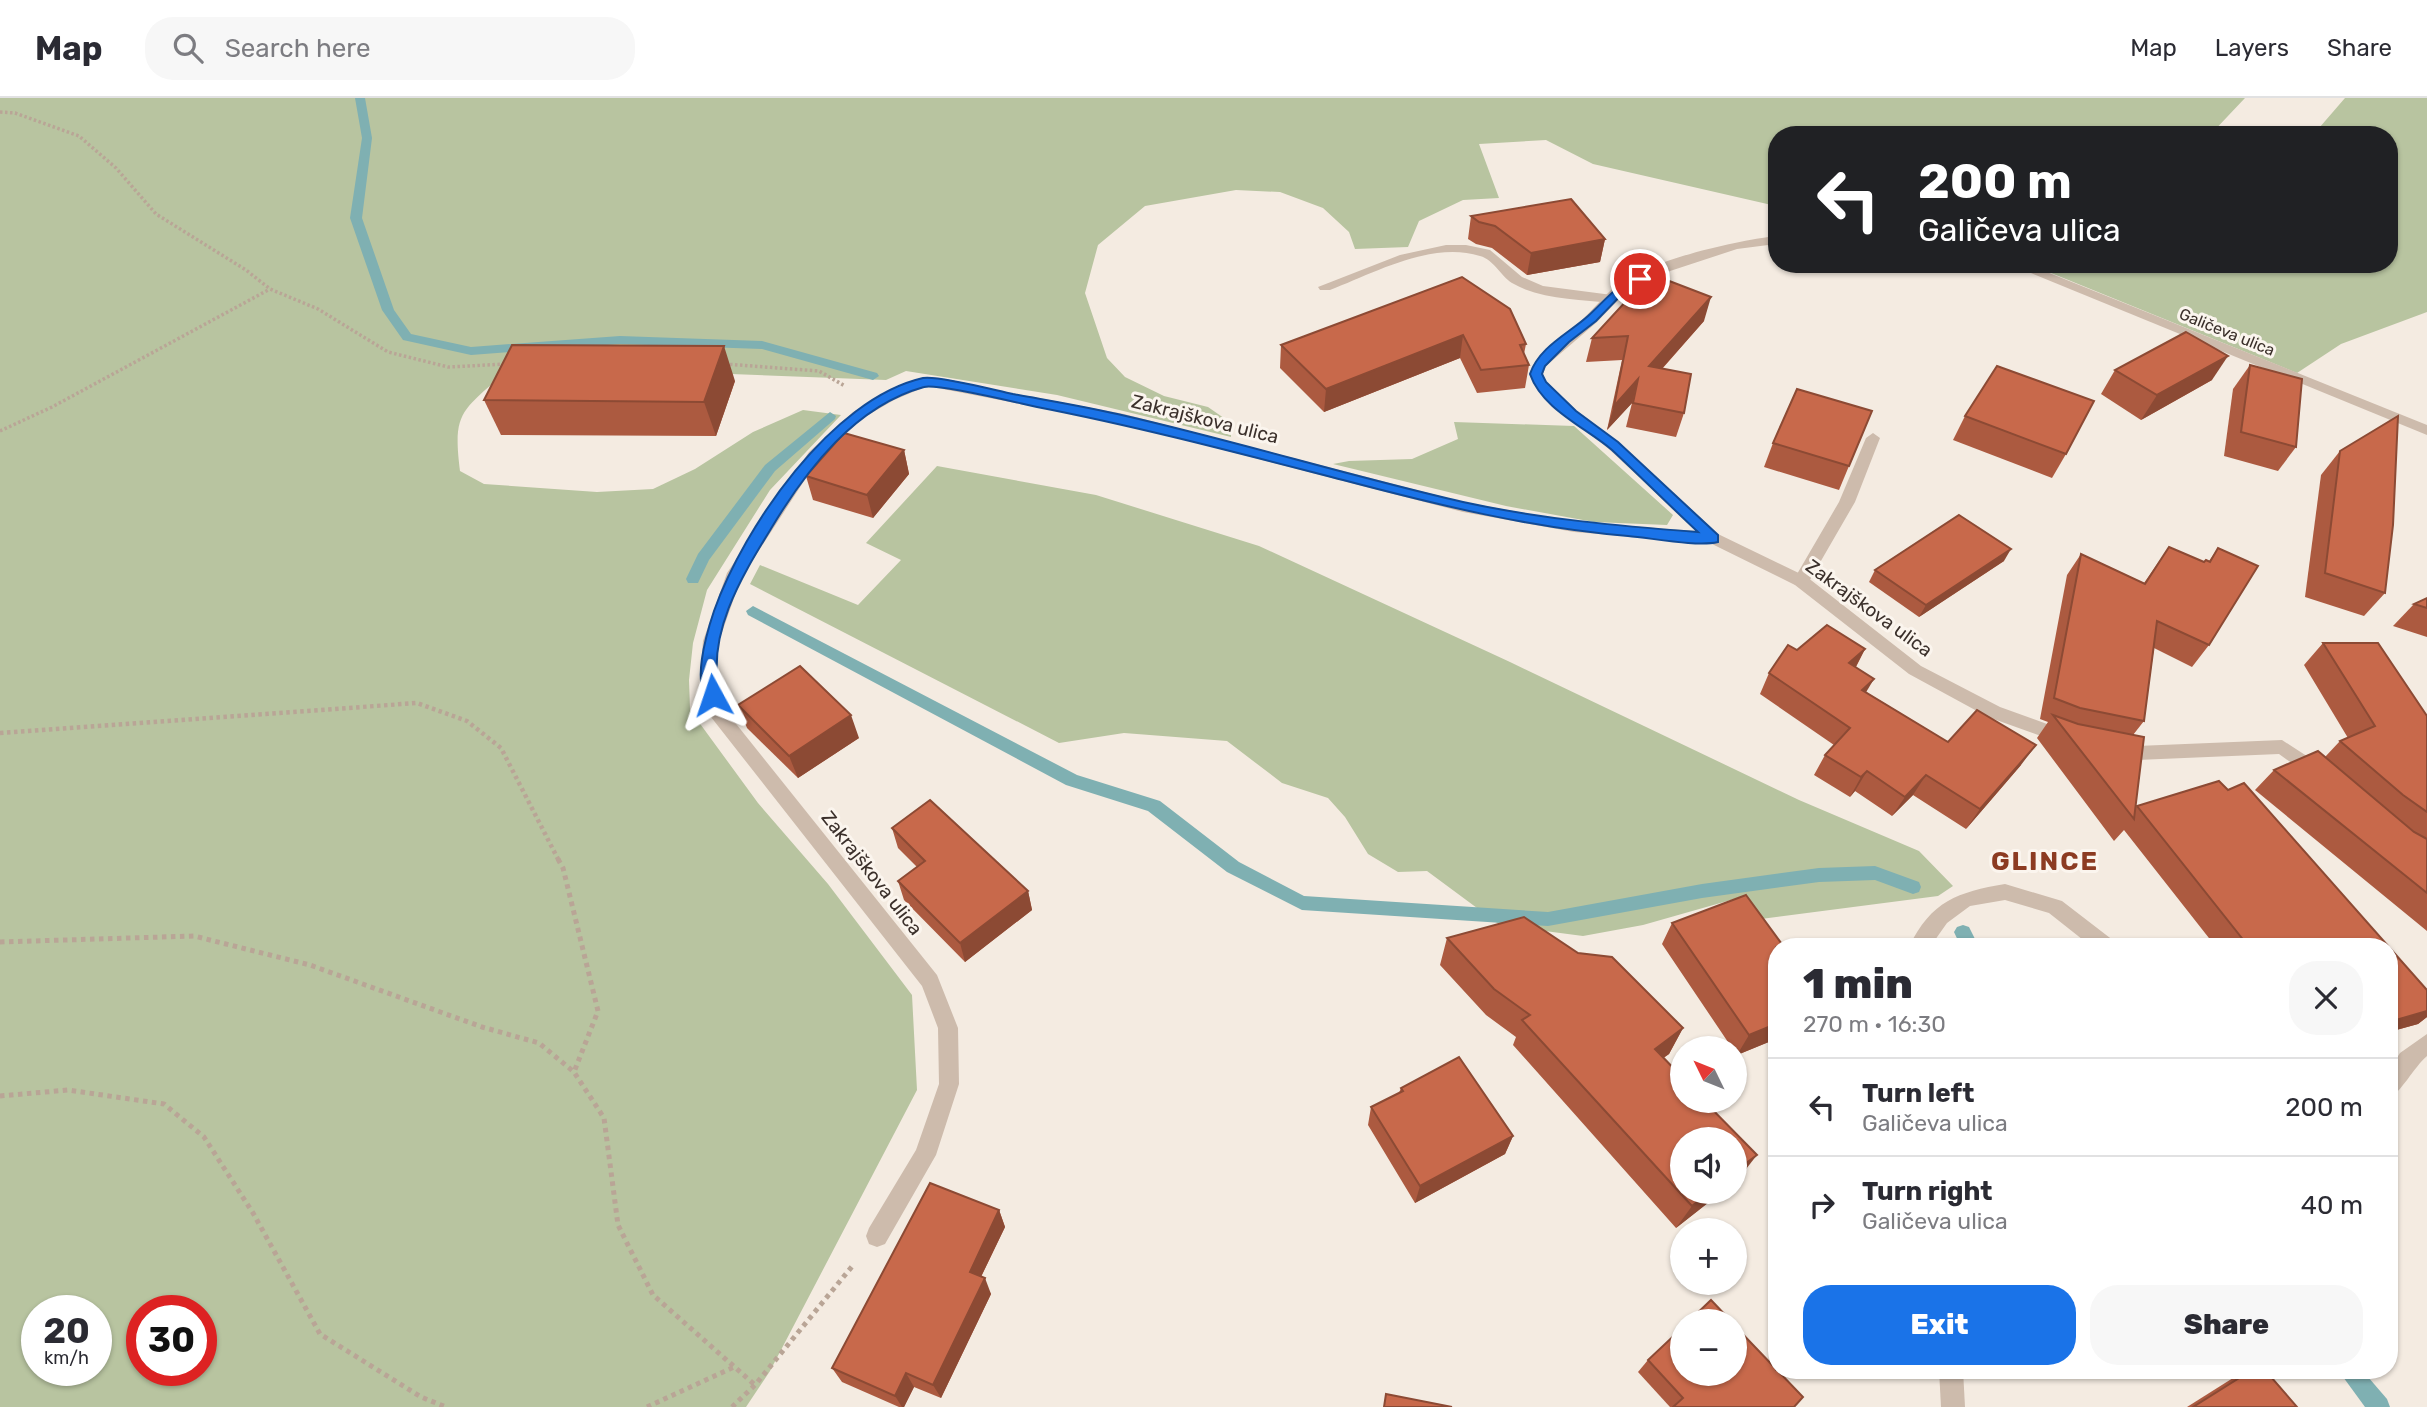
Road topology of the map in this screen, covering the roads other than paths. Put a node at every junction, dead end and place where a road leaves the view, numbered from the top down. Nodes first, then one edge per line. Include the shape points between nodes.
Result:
1 (1768, 241) edge
2 (2037, 273) edge
3 (1325, 287) dead end
4 (1612, 299) junction
5 (2427, 430) edge
6 (1873, 439) edge
7 (1713, 538) junction
8 (1801, 581) junction
9 (2075, 739) edge
10 (2099, 745) edge
11 (2331, 785) edge
12 (1925, 938) edge
13 (2096, 938) edge
14 (2427, 1043) edge
15 (2398, 1074) edge
16 (877, 1236) road end
17 (1951, 1379) edge
18 (1953, 1407) edge

1 - 4 street via 1735,245 1659,270 1622,288
2 - 5 street, Galičeva ulica
3 - 4 street via 1442,248 1492,256 1530,286
4 - 7 street via 1539,365 1540,384 1614,445
6 - 8 street via 1847,502
7 - 8 street, Zakrajškova ulica
7 - 16 street, Zakrajškova ulica via 1574,527 1463,506 1124,419 926,381 858,415 814,455 733,577 711,641 708,678 717,712 930,981 948,1028 949,1084 925,1154
8 - 9 street, Zakrajškova ulica via 1916,670 1994,712
10 - 11 street via 2137,753 2282,747
12 - 13 street via 1940,917 1966,899 2005,892 2056,907
14 - 15 street
17 - 18 street

